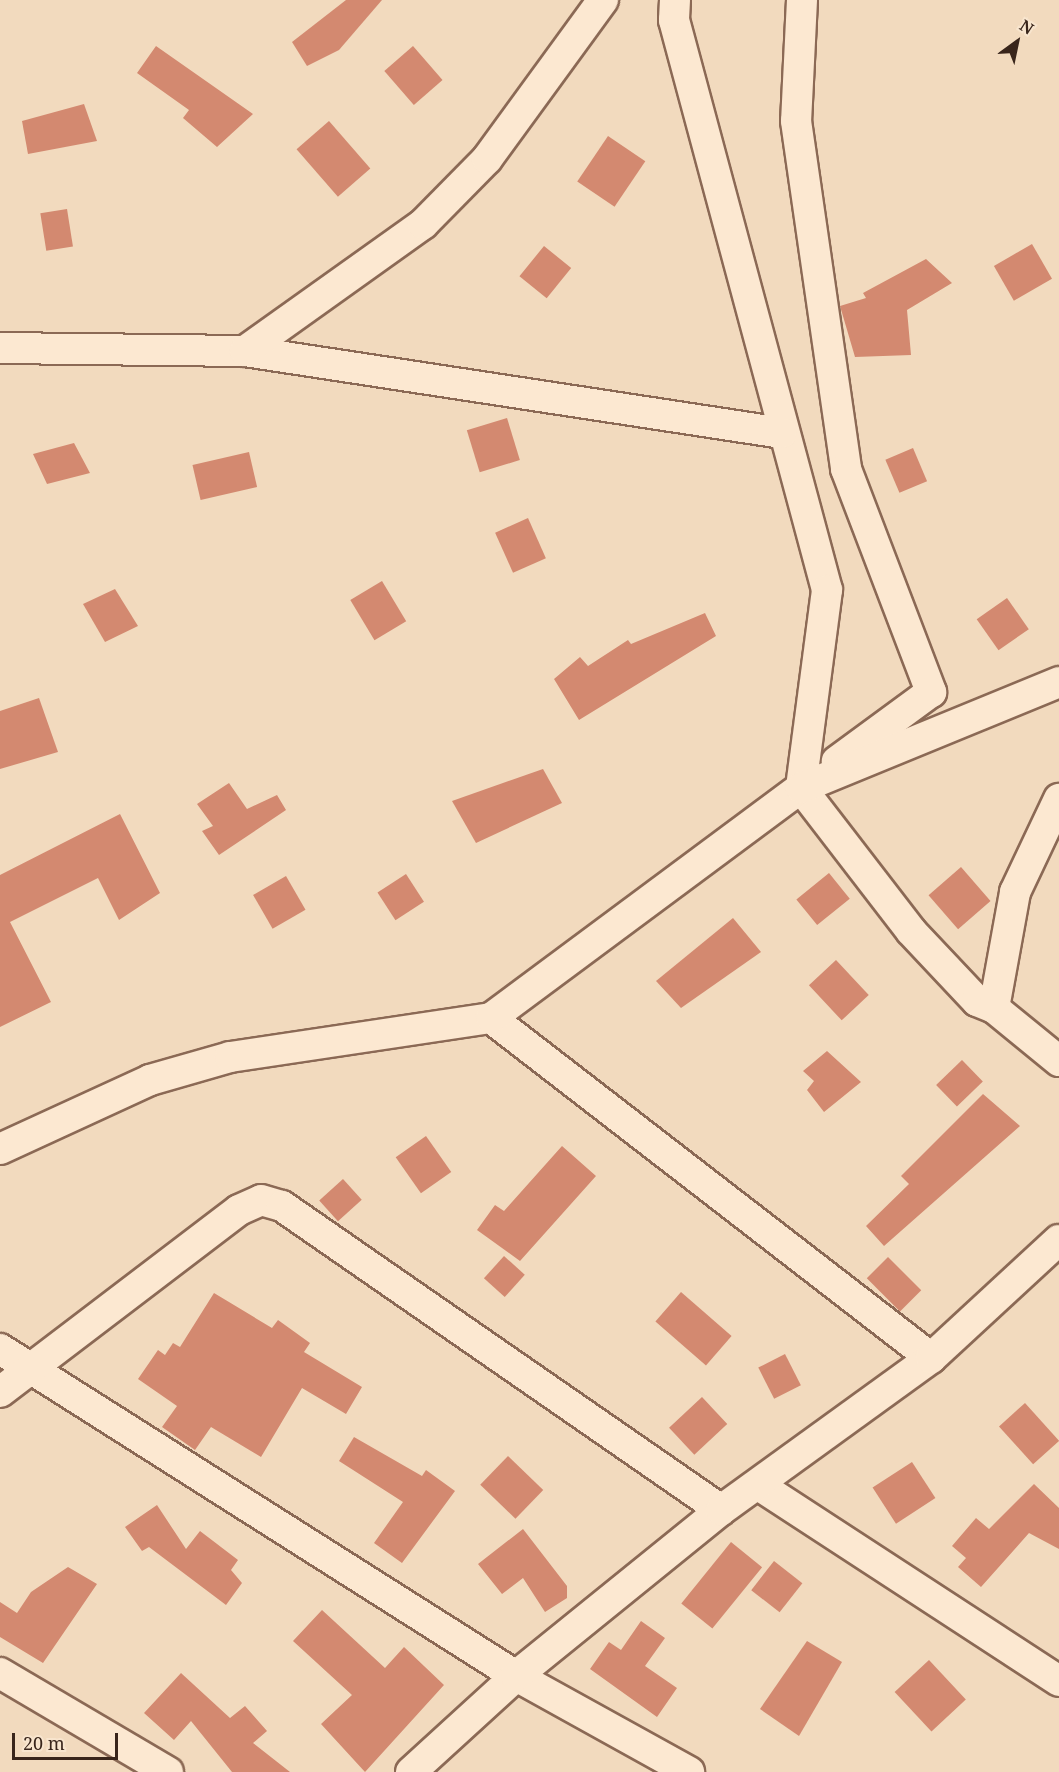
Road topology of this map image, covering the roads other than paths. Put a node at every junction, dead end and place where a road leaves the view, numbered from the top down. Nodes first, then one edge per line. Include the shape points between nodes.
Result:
1 (603, 0) edge
2 (675, 0) edge
3 (802, 0) edge
4 (0, 348) edge
5 (245, 351) junction
6 (782, 433) junction
7 (1059, 682) edge
8 (801, 788) junction
9 (1059, 799) edge
10 (994, 1008) junction
11 (491, 1018) junction
12 (1059, 1061) edge
13 (0, 1149) edge
14 (1059, 1240) edge
15 (0, 1349) edge
16 (931, 1358) junction
17 (29, 1369) junction
18 (0, 1392) edge
19 (760, 1486) junction
20 (722, 1510) junction
21 (0, 1673) edge
22 (516, 1676) junction
23 (1059, 1681) edge
24 (168, 1772) edge
25 (411, 1772) edge
26 (689, 1772) edge

1 - 5 street via 487,159 423,224
2 - 6 street via 674,20
3 - 8 street via 796,121 846,469 931,692
4 - 5 street
5 - 6 street
6 - 8 street via 827,590
7 - 8 street
8 - 10 street via 910,931 977,1000
8 - 11 street
9 - 10 street via 1015,892
10 - 12 street
11 - 13 street via 230,1057 150,1080
11 - 16 street
14 - 16 street
15 - 17 street
16 - 19 street
17 - 18 street
17 - 20 street via 238,1210 261,1200 282,1206
17 - 22 street
19 - 20 street
19 - 23 street
20 - 22 street
21 - 24 street
22 - 25 street
22 - 26 street

